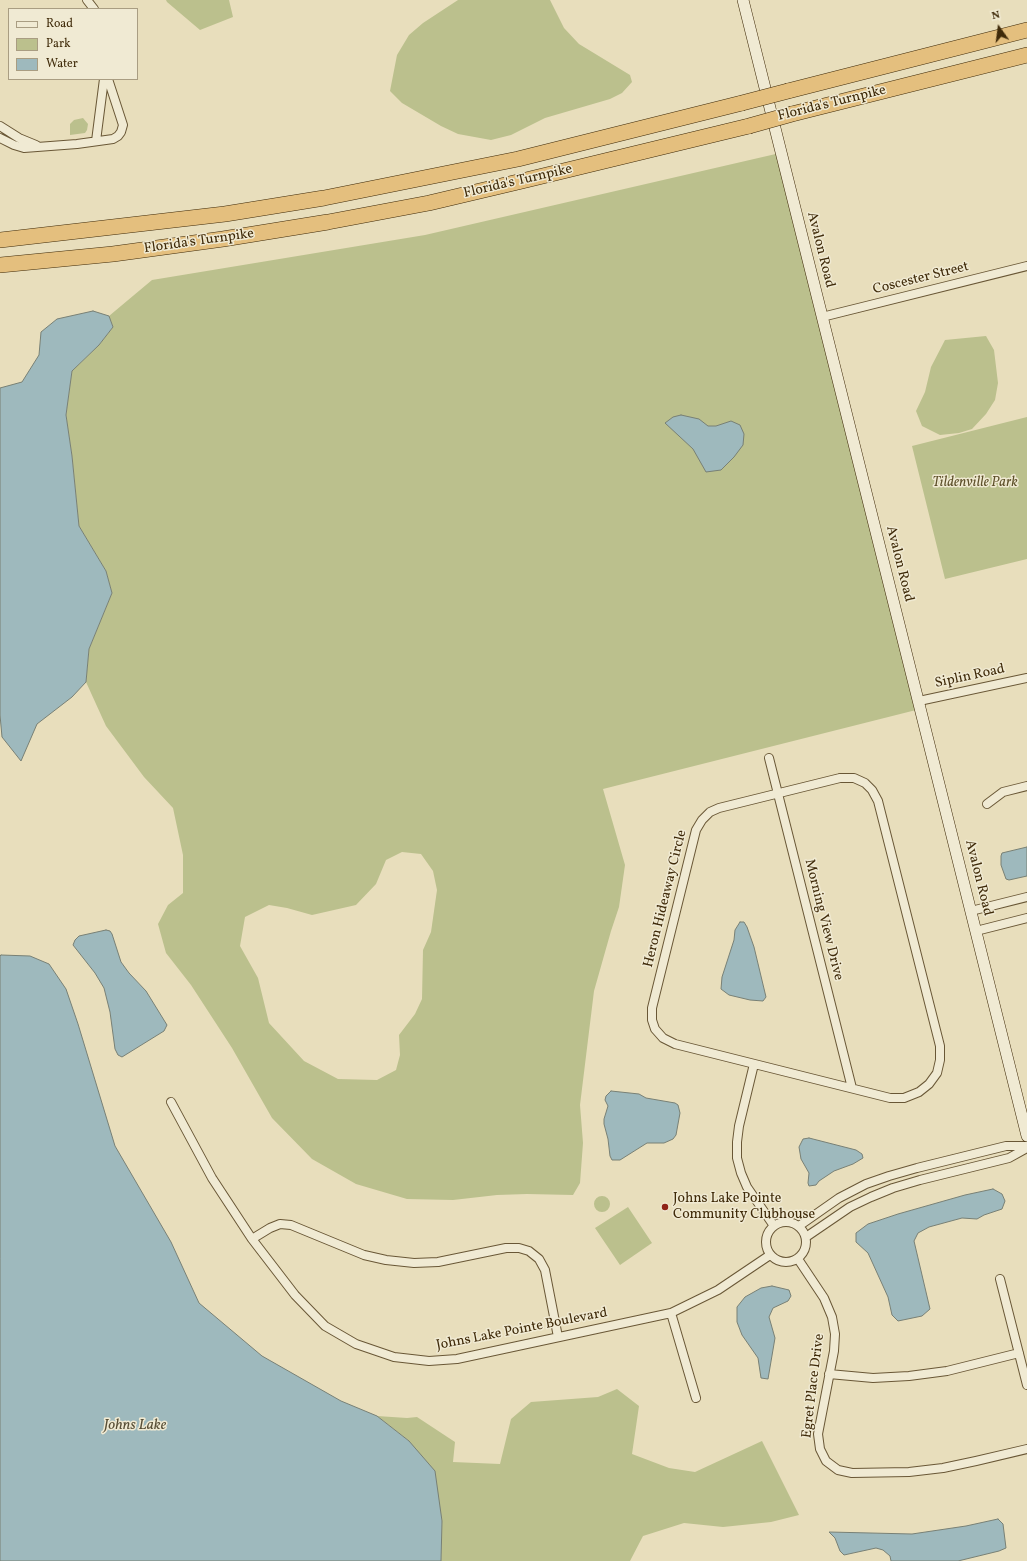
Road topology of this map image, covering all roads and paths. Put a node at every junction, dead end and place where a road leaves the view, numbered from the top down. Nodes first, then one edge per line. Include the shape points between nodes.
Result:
1 (86, 0) edge
2 (742, 0) edge
3 (93, 8) edge
4 (1027, 30) edge
5 (1027, 55) edge
6 (104, 80) edge
7 (108, 80) edge
8 (0, 126) edge
9 (0, 138) edge
10 (96, 141) junction
11 (42, 147) junction
12 (0, 240) edge
13 (0, 265) edge
14 (1027, 266) edge
15 (822, 317) junction
16 (1027, 678) edge
17 (919, 701) junction
18 (768, 758) dead end
19 (1027, 786) edge
20 (778, 793) junction
21 (987, 804) dead end
22 (1027, 897) edge
23 (971, 911) junction
24 (1027, 918) edge
25 (976, 931) junction
26 (754, 1064) junction
27 (852, 1088) junction
28 (171, 1102) dead end
29 (1027, 1136) edge
30 (1027, 1147) edge
31 (917, 1168) junction
32 (920, 1180) junction
33 (774, 1226) junction
34 (798, 1226) junction
35 (806, 1237) junction
36 (252, 1239) junction
37 (770, 1255) junction
38 (798, 1259) junction
39 (1000, 1279) dead end
40 (671, 1313) junction
41 (558, 1337) junction
42 (1019, 1353) junction
43 (829, 1374) junction
44 (1027, 1385) edge
45 (696, 1398) dead end
46 (1027, 1449) edge

1 - 3 street
2 - 15 main road, Avalon Road
4 - 12 highway, Florida's Turnpike, bridge via 518,159 324,198 225,214
5 - 13 highway, Florida's Turnpike, bridge via 749,126 429,203 223,239 113,254
6 - 10 street
7 - 10 street via 123,128 113,139
8 - 11 street via 28,143
9 - 11 street via 24,148
10 - 11 street
14 - 15 street, Coscester Street
15 - 17 main road, Avalon Road
16 - 17 street, Siplin Road
17 - 23 main road, Avalon Road
18 - 20 street, Morning View Drive
19 - 21 street via 1002,792
20 - 26 street, Heron Hideaway Circle via 710,812 696,830 652,1008 655,1029 664,1038 675,1044
20 - 27 street, Morning View Drive
20 - 27 street, Heron Hideaway Circle via 840,778 854,778 872,790 878,801 940,1046 937,1073 930,1084 918,1092 904,1098 890,1098
22 - 23 street
23 - 25 main road, Avalon Road
24 - 25 street
25 - 29 main road, Avalon Road
26 - 27 street, Heron Hideaway Circle
26 - 33 street via 739,1126 737,1158 747,1187
28 - 36 street, Johns Lake Pointe Boulevard via 212,1178
30 - 31 street via 1006,1146
30 - 32 street via 1009,1158
31 - 32 street
31 - 34 street via 866,1184 839,1198
32 - 35 street via 893,1188 850,1207
33 - 34 street via 782,1222 791,1222
33 - 37 street via 766,1239
34 - 35 street
35 - 38 street via 807,1246
36 - 41 street, Johns Lake Pointe Boulevard via 295,1295 326,1326 356,1344 394,1357 429,1361 457,1359
36 - 41 street via 280,1224 291,1225 364,1255 414,1263 438,1262 506,1248 529,1251 545,1270
37 - 38 street via 776,1261 785,1263
37 - 40 street, Johns Lake Pointe Boulevard via 718,1290
38 - 43 street, Egret Place Drive via 824,1298 832,1317 835,1334
39 - 42 street
40 - 41 street, Johns Lake Pointe Boulevard
40 - 45 street
42 - 43 street via 947,1371 909,1376 873,1378
42 - 44 street
43 - 46 street, Egret Place Drive via 818,1434 820,1449 826,1461 838,1470 852,1473 909,1472 956,1465

